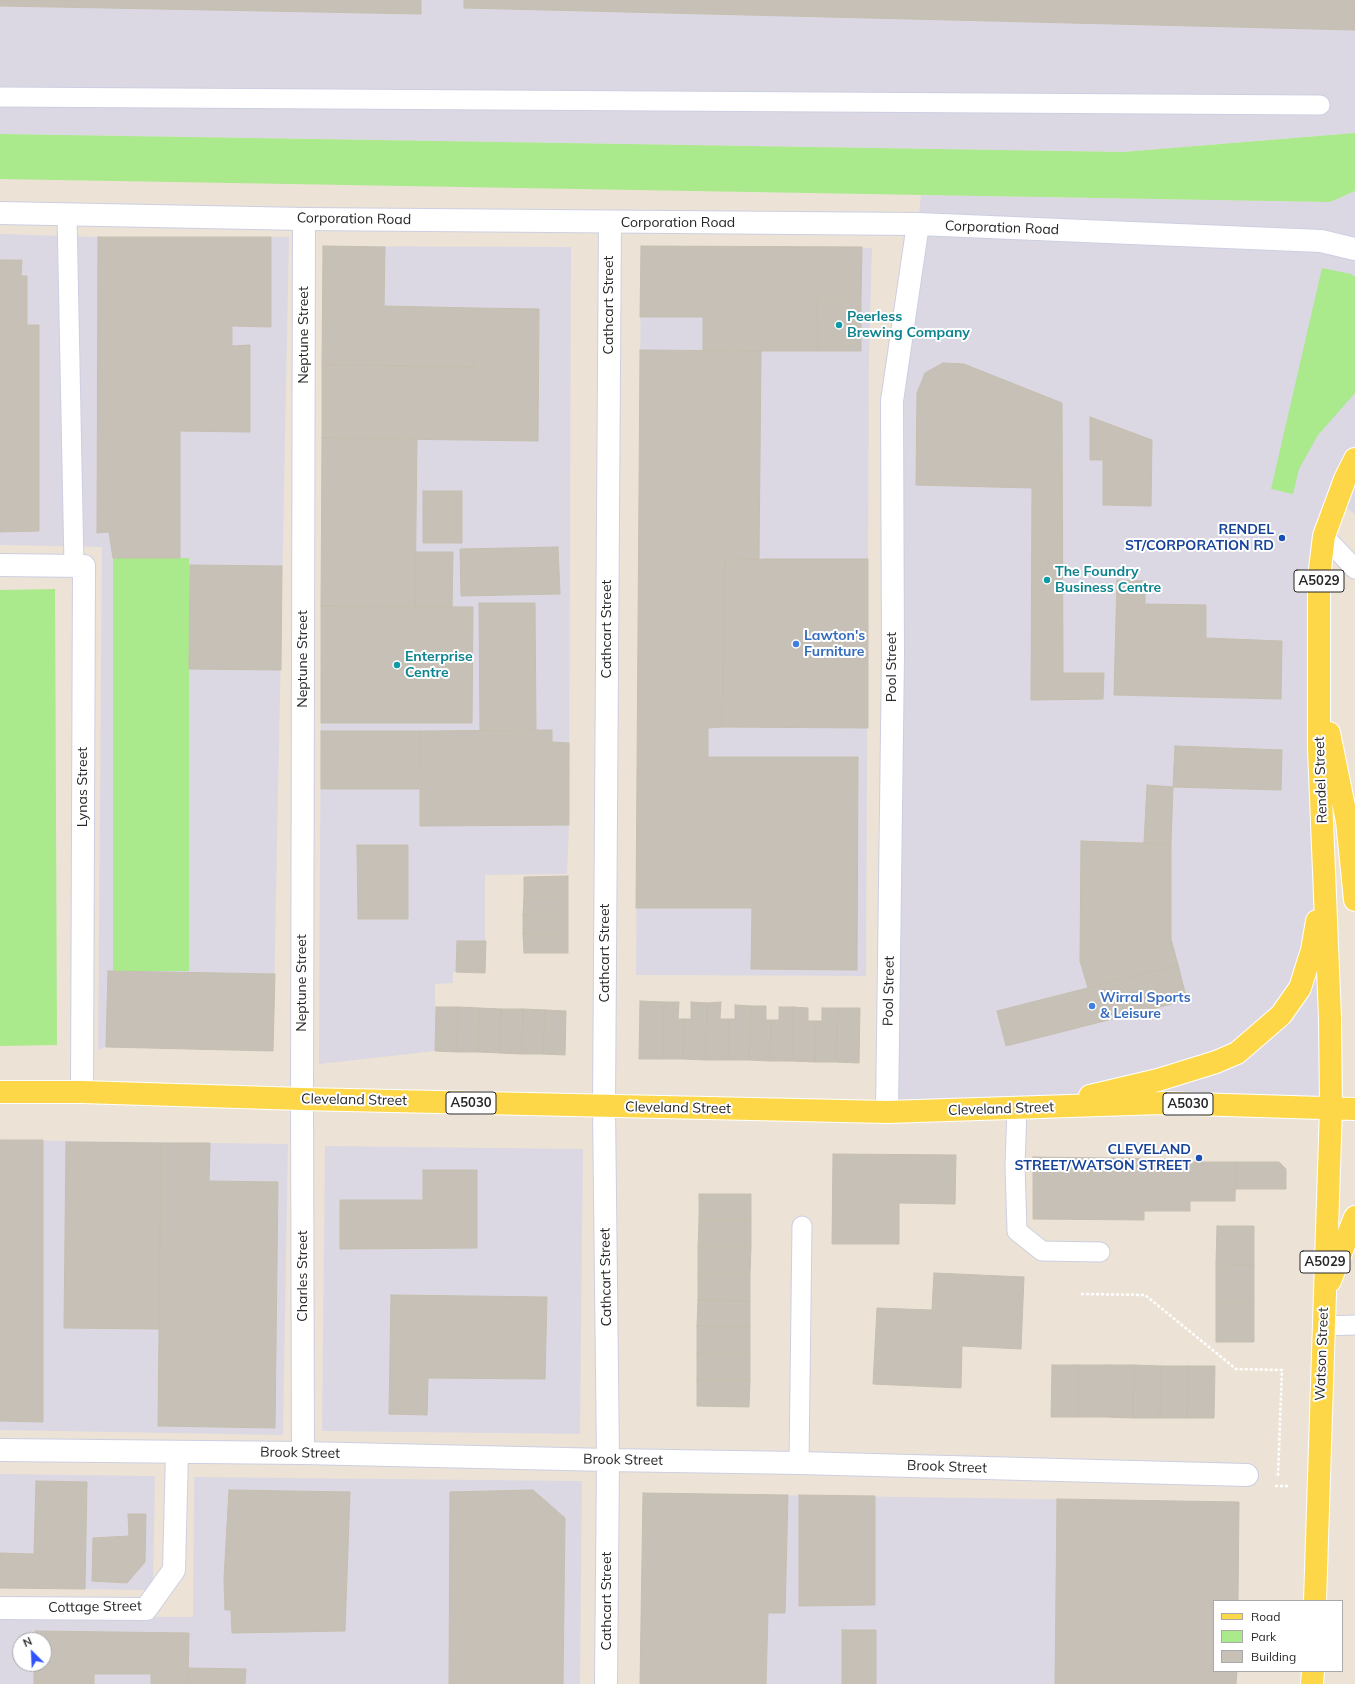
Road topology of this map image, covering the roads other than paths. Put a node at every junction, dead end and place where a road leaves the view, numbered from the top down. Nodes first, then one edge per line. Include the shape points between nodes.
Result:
1 (0, 97) edge
2 (1320, 106) dead end
3 (0, 212) edge
4 (67, 214) junction
5 (304, 218) junction
6 (610, 222) junction
7 (918, 224) junction
8 (1355, 249) edge
9 (1355, 459) edge
10 (1350, 481) edge
11 (1324, 536) junction
12 (0, 565) edge
13 (74, 566) junction
14 (1355, 569) edge
15 (1319, 687) junction
16 (1324, 872) junction
17 (1355, 900) edge
18 (0, 1092) edge
19 (82, 1092) junction
20 (302, 1099) junction
21 (604, 1106) junction
22 (1045, 1107) junction
23 (1331, 1107) junction
24 (1017, 1108) junction
25 (1355, 1109) edge
26 (887, 1112) junction
27 (1355, 1217) edge
28 (802, 1226) dead end
29 (1100, 1252) dead end
30 (1324, 1297) junction
31 (1323, 1326) junction
32 (1355, 1326) edge
33 (0, 1450) edge
34 (177, 1452) junction
35 (303, 1453) junction
36 (608, 1460) junction
37 (799, 1463) junction
38 (1247, 1475) road end
39 (1315, 1600) edge
40 (0, 1608) edge
41 (1313, 1672) edge
42 (606, 1684) edge
43 (1312, 1684) edge

1 - 2 lane
3 - 4 street, Corporation Road
4 - 5 street, Corporation Road
4 - 13 lane
5 - 6 street, Corporation Road
5 - 20 street, Neptune Street
6 - 7 street, Corporation Road
6 - 21 street, Cathcart Street
7 - 8 street, Corporation Road via 1321,241
7 - 26 street, Pool Street via 892,401
9 - 10 main road, Rendel Street / A5029
10 - 11 main road, Rendel Street / A5029
11 - 14 lane
11 - 15 main road, Rendel Street / A5029 via 1319,577
12 - 13 street
13 - 19 street, Lynas Street via 84,566
15 - 16 main road, Rendel Street / A5029
15 - 17 main road via 1347,821
16 - 22 main road via 1312,950 1300,988 1281,1015 1257,1037 1237,1053 1216,1062 1158,1080
16 - 23 main road, Rendel Street / A5029
18 - 19 main road, Cleveland Street / A5030
19 - 20 main road, Cleveland Street / A5030
20 - 21 main road, Cleveland Street / A5030
20 - 35 street, Charles Street
21 - 26 main road, Cleveland Street / A5030
21 - 36 street, Cathcart Street
22 - 23 main road, Cleveland Street / A5030 via 1162,1103
22 - 24 main road, Cleveland Street / A5030
23 - 25 main road, Cleveland Street / A5030
23 - 30 main road, Watson Street / A5029
24 - 26 main road, Cleveland Street / A5030
24 - 29 lane via 1017,1231 1042,1251
27 - 30 main road
28 - 37 lane
30 - 31 main road, Watson Street / A5029
31 - 32 lane
31 - 39 main road, Watson Street / A5029
33 - 34 street, Brook Street
34 - 35 street, Brook Street
34 - 40 street, Cottage Street via 174,1570 146,1609
35 - 36 street, Brook Street
36 - 37 street, Brook Street
36 - 42 street, Cathcart Street
37 - 38 street, Brook Street
41 - 43 main road

